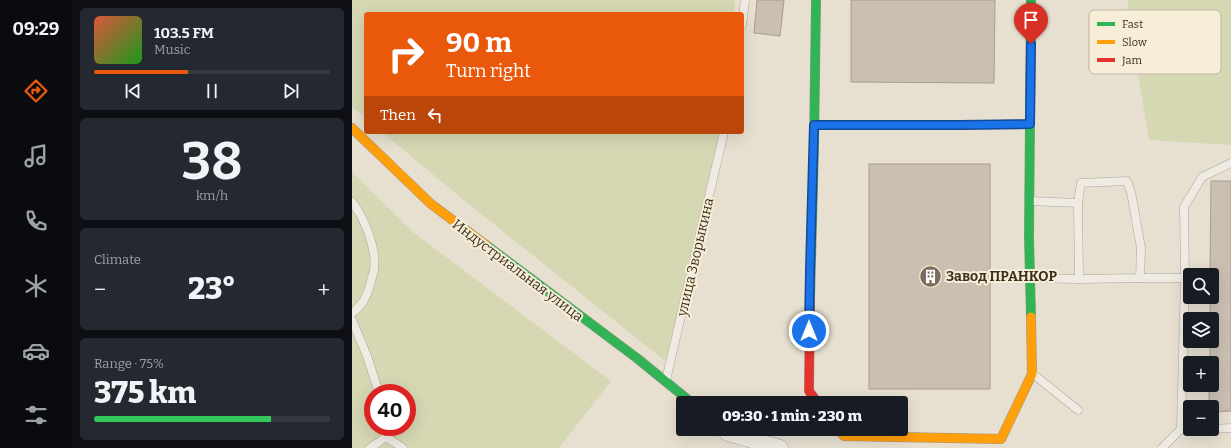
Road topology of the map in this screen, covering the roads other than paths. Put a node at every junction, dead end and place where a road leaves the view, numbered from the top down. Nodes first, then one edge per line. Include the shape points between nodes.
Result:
1 (745, 0) edge
2 (816, 0) edge
3 (1031, 0) edge
4 (744, 12) edge
5 (1030, 124) junction
6 (814, 125) junction
7 (352, 128) edge
8 (724, 134) edge
9 (1231, 163) edge
10 (1030, 201) junction
11 (352, 202) edge
12 (1078, 203) junction
13 (1185, 268) edge
14 (1030, 278) junction
15 (1140, 278) junction
16 (1183, 278) edge
17 (1079, 279) junction
18 (1184, 304) edge
19 (352, 313) edge
20 (352, 320) edge
21 (1032, 374) junction
22 (666, 381) junction
23 (376, 384) edge
24 (684, 396) edge
25 (813, 396) edge
26 (1078, 410) dead end
27 (1231, 428) edge
28 (1219, 429) edge
29 (1181, 430) joint
30 (738, 436) edge
31 (844, 436) edge
32 (386, 437) joint
33 (908, 437) junction
34 (370, 448) edge
35 (403, 448) edge
36 (780, 448) edge
37 (908, 448) edge
38 (1162, 448) edge

1 - 4 lane
2 - 6 street
3 - 5 street
5 - 6 lane
5 - 10 street
6 - 25 street via 809,391
7 - 22 street, Индустриальная улица via 431,204
8 - 22 lane, улица Зворыкина
9 - 13 lane via 1202,177 1184,207
10 - 12 lane
10 - 14 street
11 - 19 lane via 369,234 374,269 368,294 359,308
12 - 15 lane via 1081,183 1127,181 1142,248
12 - 17 lane
14 - 17 lane
14 - 21 street
15 - 16 lane
15 - 17 lane
18 - 29 lane
20 - 23 lane
21 - 26 lane
21 - 33 street via 1001,439
22 - 24 street, Индустриальная улица
27 - 28 lane
29 - 38 lane
30 - 36 street
31 - 33 street
32 - 34 lane
32 - 35 lane
33 - 37 lane

